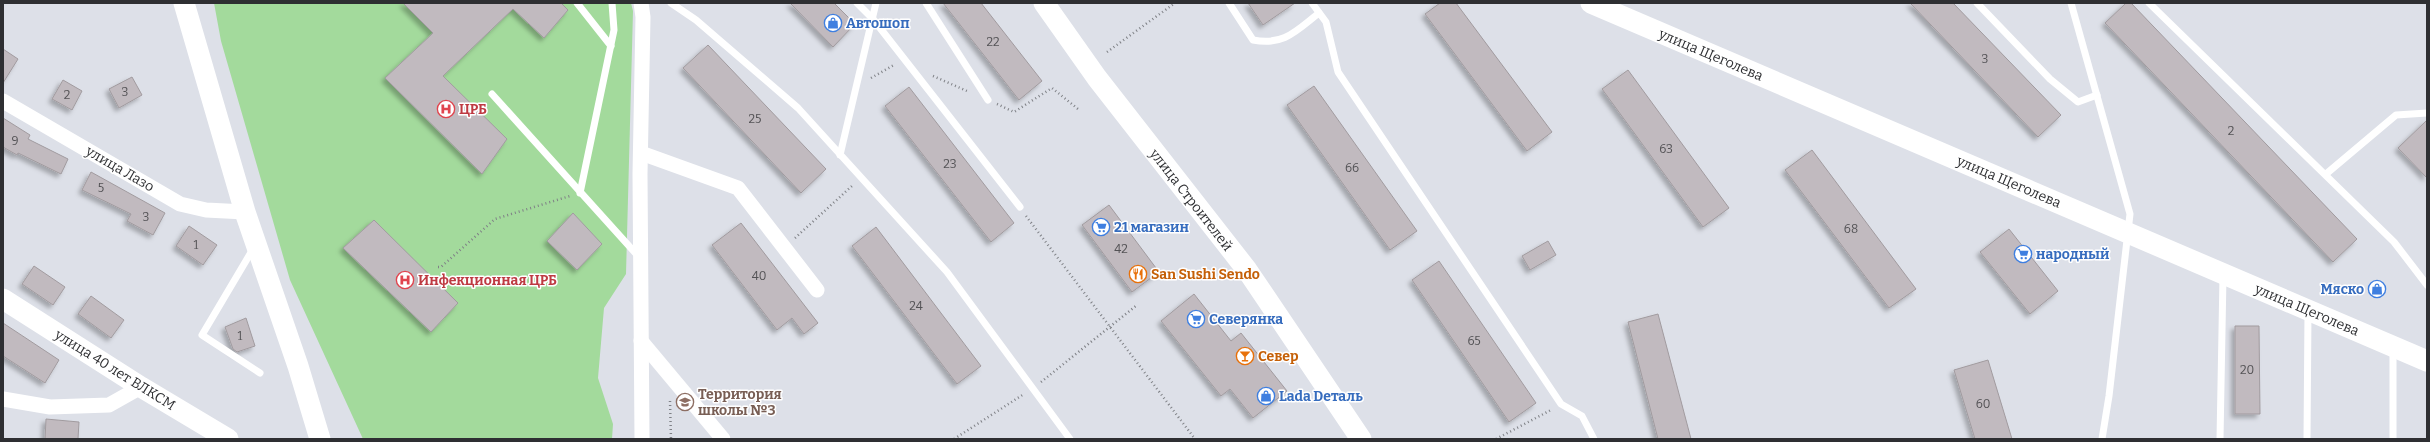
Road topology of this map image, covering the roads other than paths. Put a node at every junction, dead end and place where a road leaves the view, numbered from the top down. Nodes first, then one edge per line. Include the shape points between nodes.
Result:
1 (184, 3) edge
2 (577, 3) edge
3 (612, 3) edge
4 (641, 3) edge
5 (671, 3) edge
6 (857, 3) edge
7 (876, 3) edge
8 (926, 3) edge
9 (1044, 3) edge
10 (1229, 3) edge
11 (1312, 3) edge
12 (1591, 3) edge
13 (1977, 3) edge
14 (2071, 3) edge
15 (2149, 3) edge
16 (1319, 13) junction
17 (873, 19) junction
18 (611, 46) junction
19 (492, 94) dead end
20 (2097, 95) junction
21 (988, 100) dead end
22 (3, 101) edge
23 (2427, 113) edge
24 (641, 153) junction
25 (840, 155) junction
26 (2326, 174) junction
27 (580, 193) junction
28 (1020, 207) road end
29 (245, 212) junction
30 (2129, 234) junction
31 (256, 244) junction
32 (641, 259) junction
33 (2223, 274) junction
34 (2427, 285) edge
35 (817, 290) dead end
36 (3, 299) edge
37 (2308, 310) junction
38 (641, 341) junction
39 (2393, 346) junction
40 (2427, 361) edge
41 (260, 372) dead end
42 (141, 387) junction
43 (3, 399) edge
44 (228, 439) edge
45 (320, 439) edge
46 (642, 439) edge
47 (724, 439) edge
48 (1070, 439) edge
49 (1361, 439) edge
50 (1594, 439) edge
51 (2102, 439) edge
52 (2220, 439) edge
53 (2306, 439) edge
54 (2393, 439) edge

1 - 29 street
2 - 18 lane
3 - 18 lane via 614,30
4 - 24 street
5 - 25 lane via 696,20 798,108
6 - 17 lane
7 - 17 lane
8 - 21 lane
9 - 49 street, улица Строителей via 1096,78 1247,270
10 - 16 lane via 1253,40 1266,42 1288,38
11 - 16 lane
12 - 30 street, улица Щеголева
13 - 20 lane via 2050,80 2078,102
14 - 20 lane
15 - 26 lane
16 - 50 lane via 1326,22 1338,72 1561,404 1582,416
17 - 25 lane
17 - 28 lane
18 - 27 lane
19 - 27 lane
20 - 30 lane via 2130,214
22 - 29 street, улица Лазо via 180,204 206,210
23 - 26 lane via 2396,115
24 - 32 street
24 - 35 street via 738,188
25 - 48 lane via 947,272
26 - 34 lane via 2394,242
27 - 32 lane
29 - 31 street
30 - 33 street, улица Щеголева
30 - 51 lane
31 - 41 lane via 202,334
31 - 45 street
32 - 38 street
33 - 37 street, улица Щеголева
33 - 52 lane
36 - 42 street, улица 40 лет ВЛКСМ
37 - 39 street, улица Щеголева
37 - 53 lane
38 - 46 street
38 - 47 street
39 - 40 street, улица Щеголева
39 - 54 lane
42 - 43 street via 108,405 50,406
42 - 44 street, улица 40 лет ВЛКСМ

